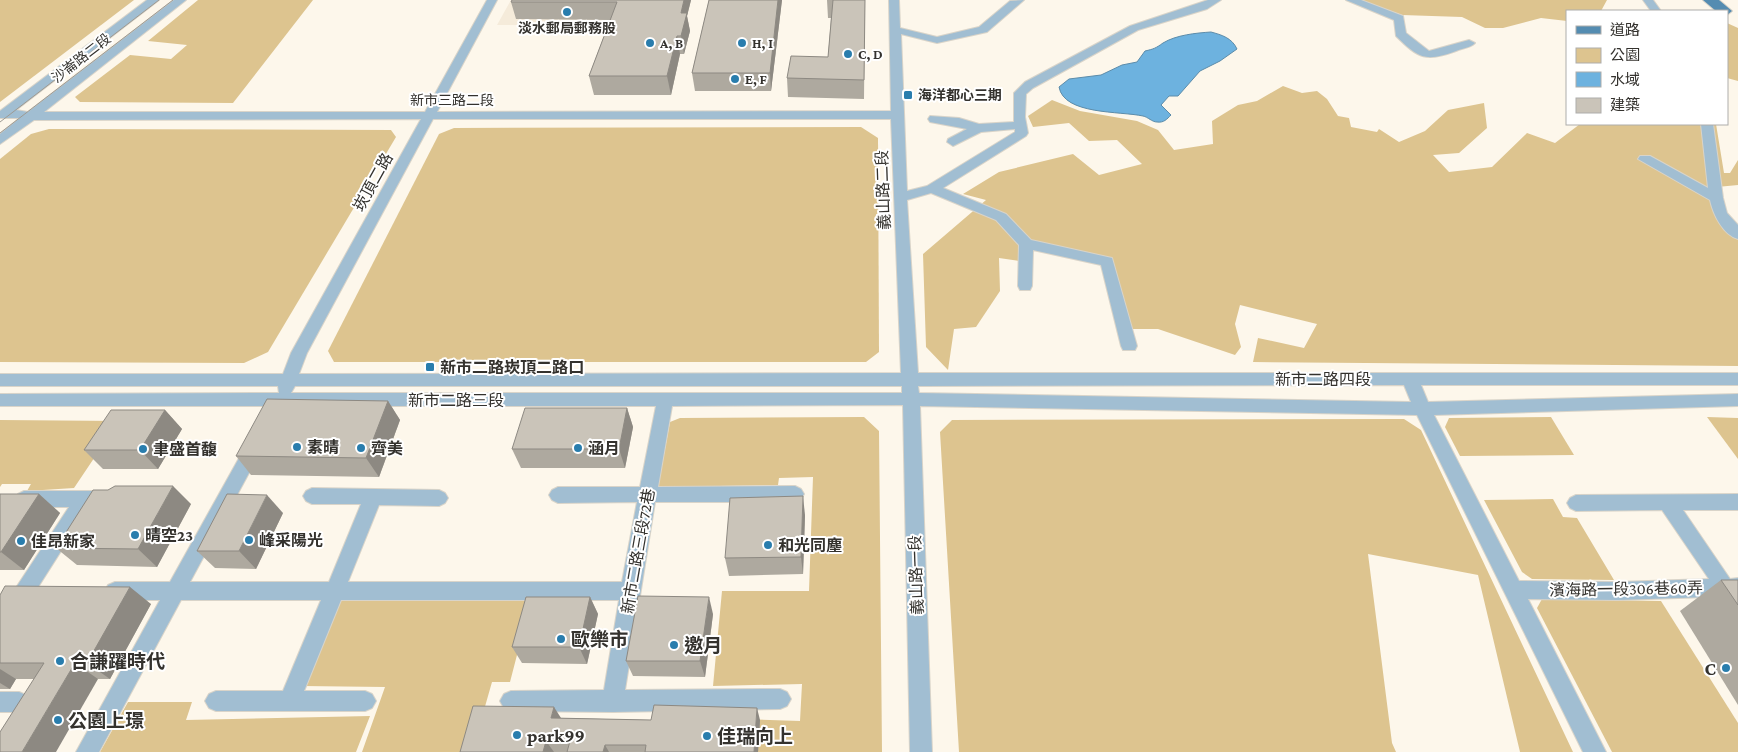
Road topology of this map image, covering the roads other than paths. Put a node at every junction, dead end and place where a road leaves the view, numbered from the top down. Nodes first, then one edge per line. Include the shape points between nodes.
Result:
1 (154, 0) edge
2 (181, 0) edge
3 (492, 0) edge
4 (894, 0) edge
5 (1019, 0) edge
6 (1216, 0) edge
7 (1351, 0) edge
8 (1710, 0) edge
9 (1725, 0) edge
10 (1738, 9) edge
11 (1723, 10) edge
12 (896, 30) junction
13 (1469, 43) dead end
14 (3, 115) edge
15 (430, 115) junction
16 (899, 115) junction
17 (31, 116) junction
18 (934, 119) dead end
19 (1020, 125) junction
20 (1707, 125) edge
21 (978, 128) junction
22 (0, 140) edge
23 (953, 142) dead end
24 (1645, 159) dead end
25 (932, 189) junction
26 (900, 197) junction
27 (1716, 198) junction
28 (1738, 234) edge
29 (1026, 244) junction
30 (1024, 286) dead end
31 (1129, 346) dead end
32 (909, 378) junction
33 (1410, 379) junction
34 (1738, 379) edge
35 (0, 380) edge
36 (911, 398) junction
37 (0, 400) edge
38 (664, 400) junction
39 (1738, 400) edge
40 (276, 407) junction
41 (1422, 409) junction
42 (647, 493) junction
43 (558, 494) dead end
44 (795, 494) edge
45 (312, 496) dead end
46 (373, 497) junction
47 (84, 498) junction
48 (110, 498) edge
49 (439, 498) dead end
50 (24, 499) edge
51 (1576, 502) dead end
52 (1667, 502) junction
53 (1738, 502) edge
54 (1732, 587) edge
55 (177, 590) junction
56 (1514, 590) junction
57 (100, 591) edge
58 (630, 591) junction
59 (0, 592) edge
60 (33, 592) junction
61 (334, 592) junction
62 (0, 630) edge
63 (780, 699) dead end
64 (290, 700) junction
65 (216, 701) dead end
66 (365, 701) dead end
67 (512, 701) dead end
68 (613, 702) junction
69 (87, 752) edge
70 (921, 752) edge
71 (1595, 752) edge

1 - 14 street, 沙崙路二段
2 - 17 street, 沙崙路二段
3 - 15 street, 崁頂二路
4 - 12 street, 義山路二段
5 - 12 street via 983,30 937,40
6 - 19 street via 1134,28 1029,85 1020,93
7 - 13 street via 1399,18 1400,34 1418,53 1432,56
8 - 11 main road
9 - 10 main road
12 - 16 street, 義山路二段
14 - 17 street, 新市三路二段
15 - 16 street, 新市三路二段
15 - 17 street, 新市三路二段
15 - 40 street, 崁頂二路 via 300,353
16 - 26 street, 義山路二段
17 - 22 street, 沙崙路二段
18 - 21 street
19 - 21 street
19 - 25 street via 1022,132
20 - 27 street
21 - 23 street
24 - 27 street
25 - 26 street
25 - 29 street via 1002,216
26 - 32 street, 義山路二段
27 - 28 street via 1720,214
29 - 30 street
29 - 31 street via 1107,261
32 - 33 street, 新市二路四段
32 - 36 street, 義山路二段
32 - 40 street, 新市二路三段
33 - 34 street, 新市二路四段
33 - 41 street
35 - 40 street, 新市二路三段
36 - 38 street, 新市二路三段
36 - 41 street, 新市二路四段
36 - 70 street, 義山路一段
37 - 40 street, 新市二路三段
38 - 40 street, 新市二路三段
38 - 42 street, 新市二路三段72巷
39 - 41 street, 新市二路四段
40 - 55 street, 崁頂二路
41 - 56 street
42 - 43 street
42 - 44 street
42 - 58 street, 新市二路三段72巷
45 - 46 street
46 - 49 street
46 - 61 street
47 - 48 street
47 - 50 street
47 - 60 street
51 - 52 street
52 - 53 street
52 - 54 street
54 - 56 street, 濱海路一段306巷60弄
55 - 57 street
55 - 61 street
55 - 69 street, 崁頂二路
56 - 71 street
58 - 61 street
58 - 68 street, 新市二路三段72巷
59 - 60 street
60 - 62 street
61 - 64 street
63 - 68 street
64 - 65 street
64 - 66 street
67 - 68 street

